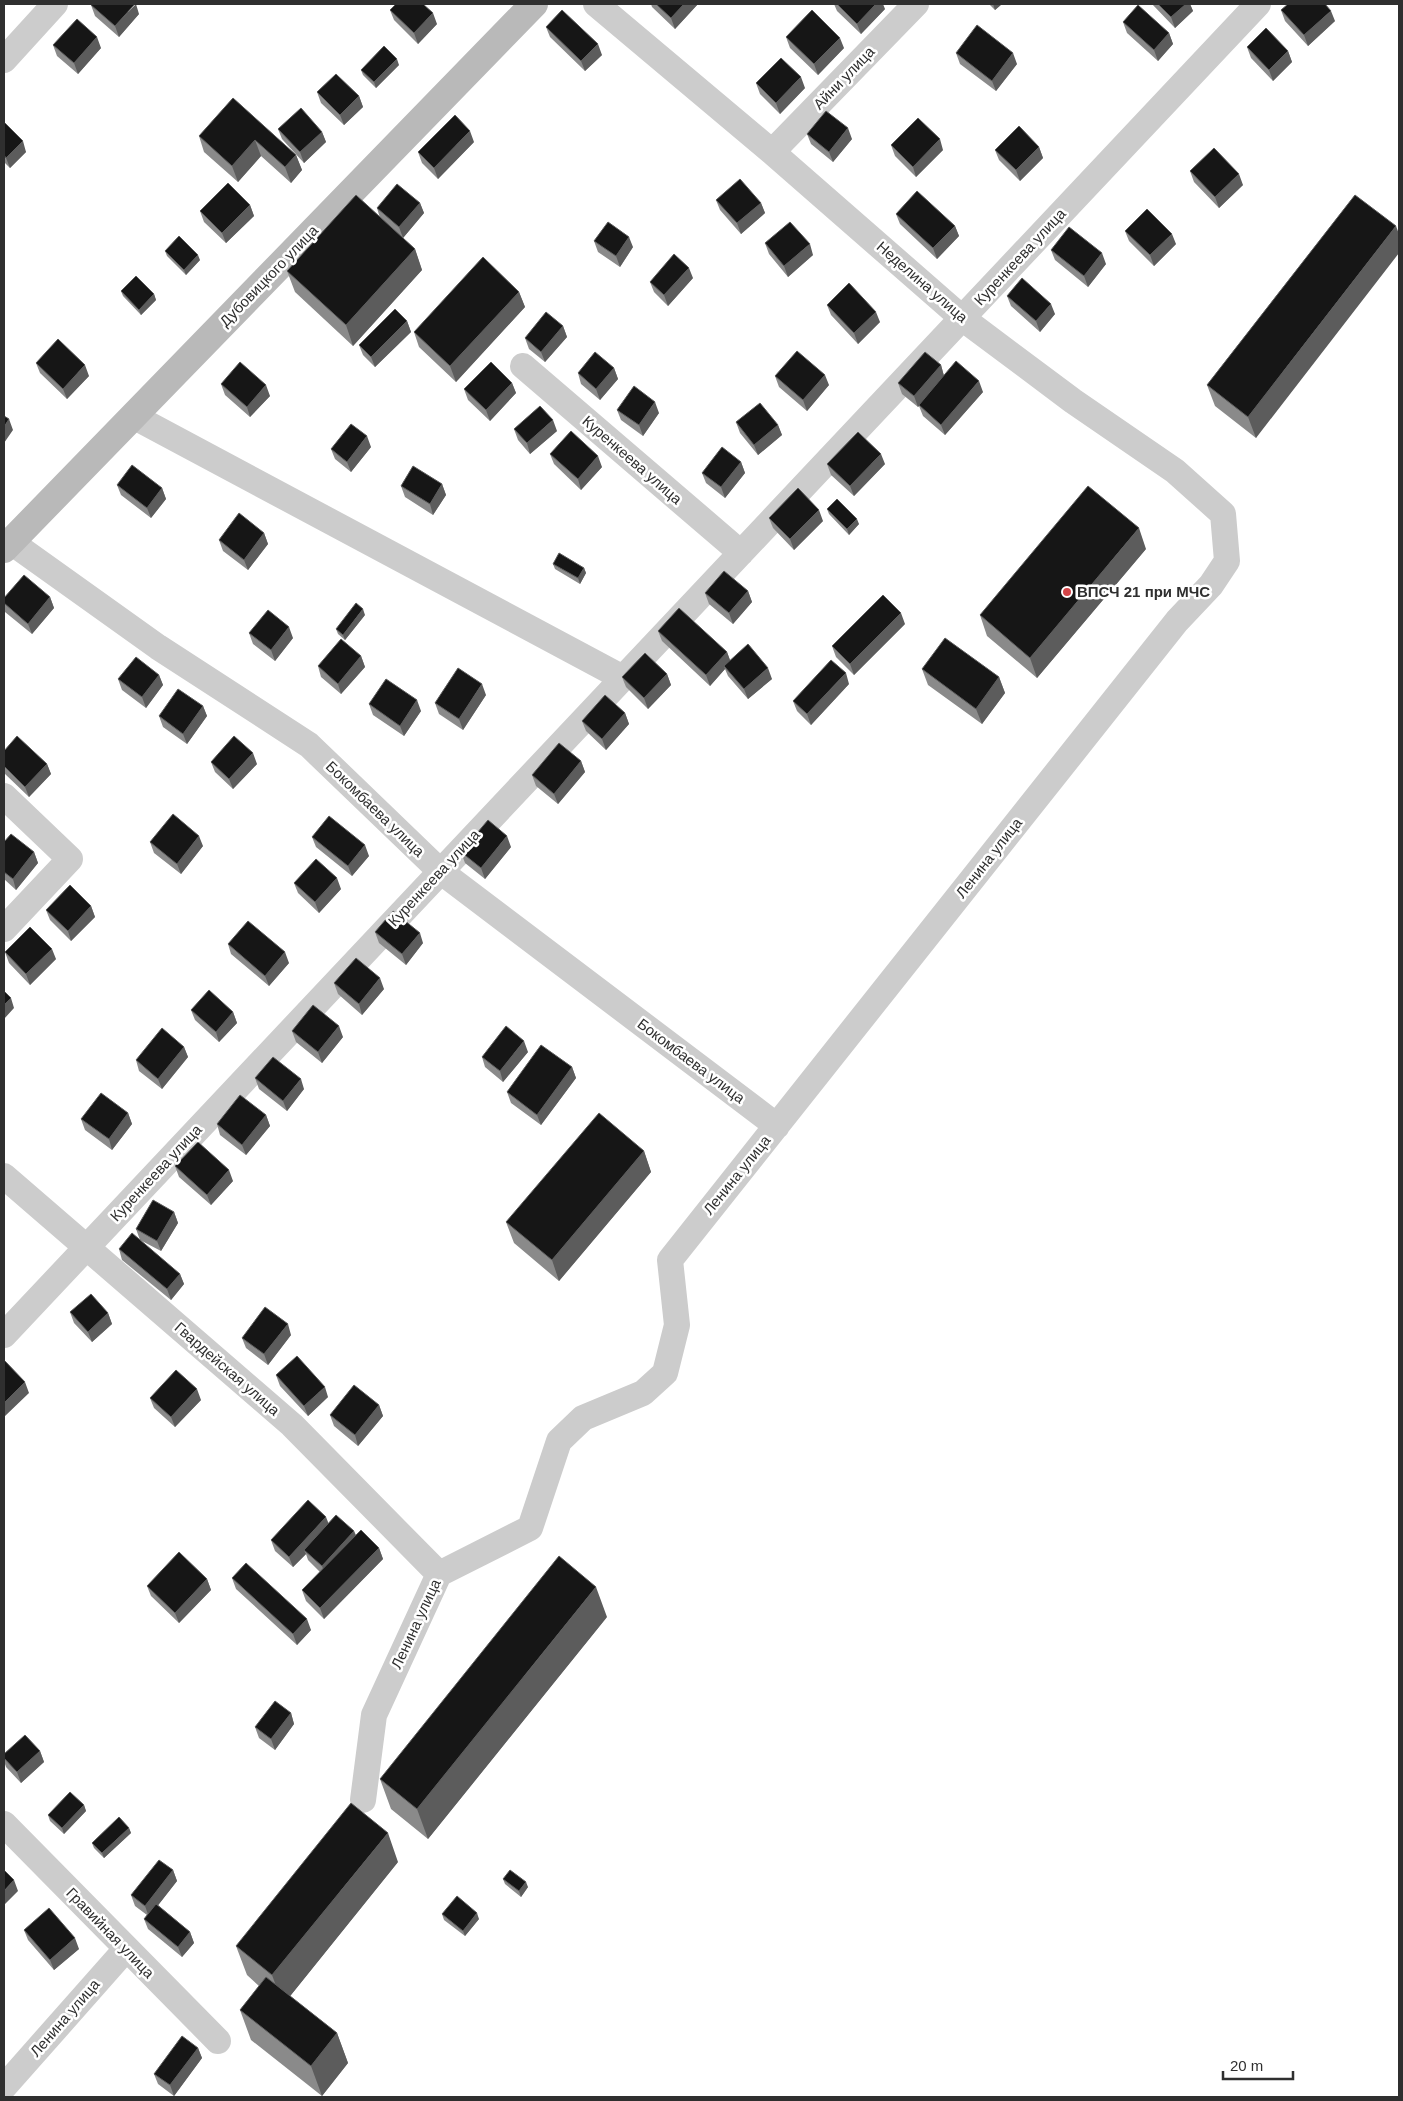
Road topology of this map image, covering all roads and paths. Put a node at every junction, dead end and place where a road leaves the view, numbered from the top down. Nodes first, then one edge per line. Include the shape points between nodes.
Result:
1 (55, 4) edge
2 (534, 4) edge
3 (596, 4) edge
4 (916, 4) edge
5 (1258, 4) edge
6 (4, 60) edge
7 (772, 152) junction
8 (962, 318) junction
9 (524, 366) dead end
10 (133, 416) junction
11 (7, 546) edge
12 (740, 553) junction
13 (1227, 561) joint
14 (623, 678) junction
15 (4, 796) edge
16 (440, 871) junction
17 (4, 929) edge
18 (777, 1126) junction
19 (4, 1176) edge
20 (86, 1248) junction
21 (4, 1335) edge
22 (439, 1574) junction
23 (363, 1800) dead end
24 (4, 1824) edge
25 (126, 1949) junction
26 (218, 2041) dead end
27 (4, 2087) edge

1 - 6 street
2 - 10 street, Дубовицкого улица
3 - 7 street, Неделина улица
4 - 7 street, Айни улица
5 - 8 street, Куренкеева улица
7 - 8 street, Неделина улица
8 - 12 street, Куренкеева улица
8 - 13 street, Неделина улица via 1175,471 1223,514
9 - 12 street, Куренкеева улица
10 - 11 street, Дубовицкого улица
10 - 14 street
11 - 16 street, Бокомбаева улица via 309,745
12 - 14 street, Куренкеева улица
13 - 18 street, Ленина улица
14 - 16 street, Куренкеева улица
15 - 17 street via 70,859
16 - 18 street, Бокомбаева улица
16 - 20 street, Куренкеева улица
18 - 22 street, Ленина улица via 670,1260 677,1325 665,1373 643,1393 583,1418 559,1441 530,1528
19 - 20 street, Гвардейская улица
20 - 21 street, Куренкеева улица
20 - 22 street, Гвардейская улица via 292,1425
22 - 23 street, Ленина улица via 374,1715
24 - 25 street, Гравийная улица
25 - 26 street, Гравийная улица
25 - 27 street, Ленина улица

